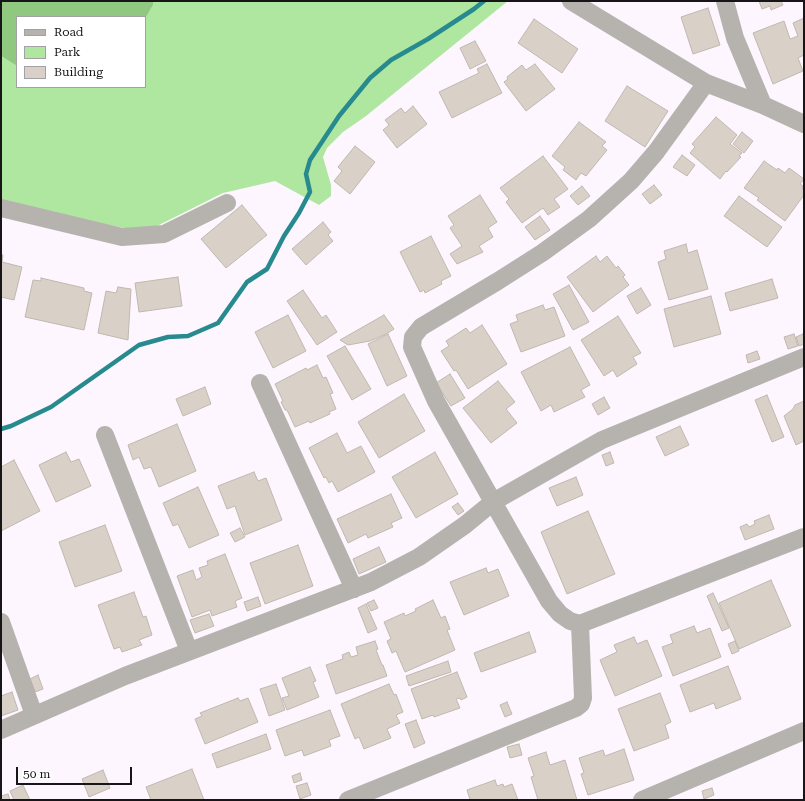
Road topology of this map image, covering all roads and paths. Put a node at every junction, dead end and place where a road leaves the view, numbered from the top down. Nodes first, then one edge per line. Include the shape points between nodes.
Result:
1 (571, 1) edge
2 (724, 1) edge
3 (706, 83) junction
4 (763, 105) junction
5 (804, 124) edge
6 (227, 203) dead end
7 (1, 208) edge
8 (804, 357) edge
9 (260, 383) dead end
10 (105, 435) dead end
11 (493, 502) junction
12 (804, 537) edge
13 (354, 589) junction
14 (1, 622) edge
15 (580, 624) junction
16 (189, 651) junction
17 (34, 715) junction
18 (1, 730) edge
19 (804, 731) edge
20 (348, 800) edge
21 (642, 800) edge

1 - 3 street
2 - 4 street via 735,38
3 - 4 street
3 - 11 street via 656,152 631,181 589,219 536,257 421,328 413,337 412,348 436,402
4 - 5 street
6 - 7 street via 164,234 122,238
8 - 11 street via 602,440
9 - 13 street
10 - 16 street
11 - 13 street via 465,525 419,556
11 - 15 street via 549,601 560,614
12 - 15 street
13 - 16 street
14 - 17 street
15 - 20 street via 583,698 576,708
16 - 17 street
17 - 18 street
19 - 21 street

